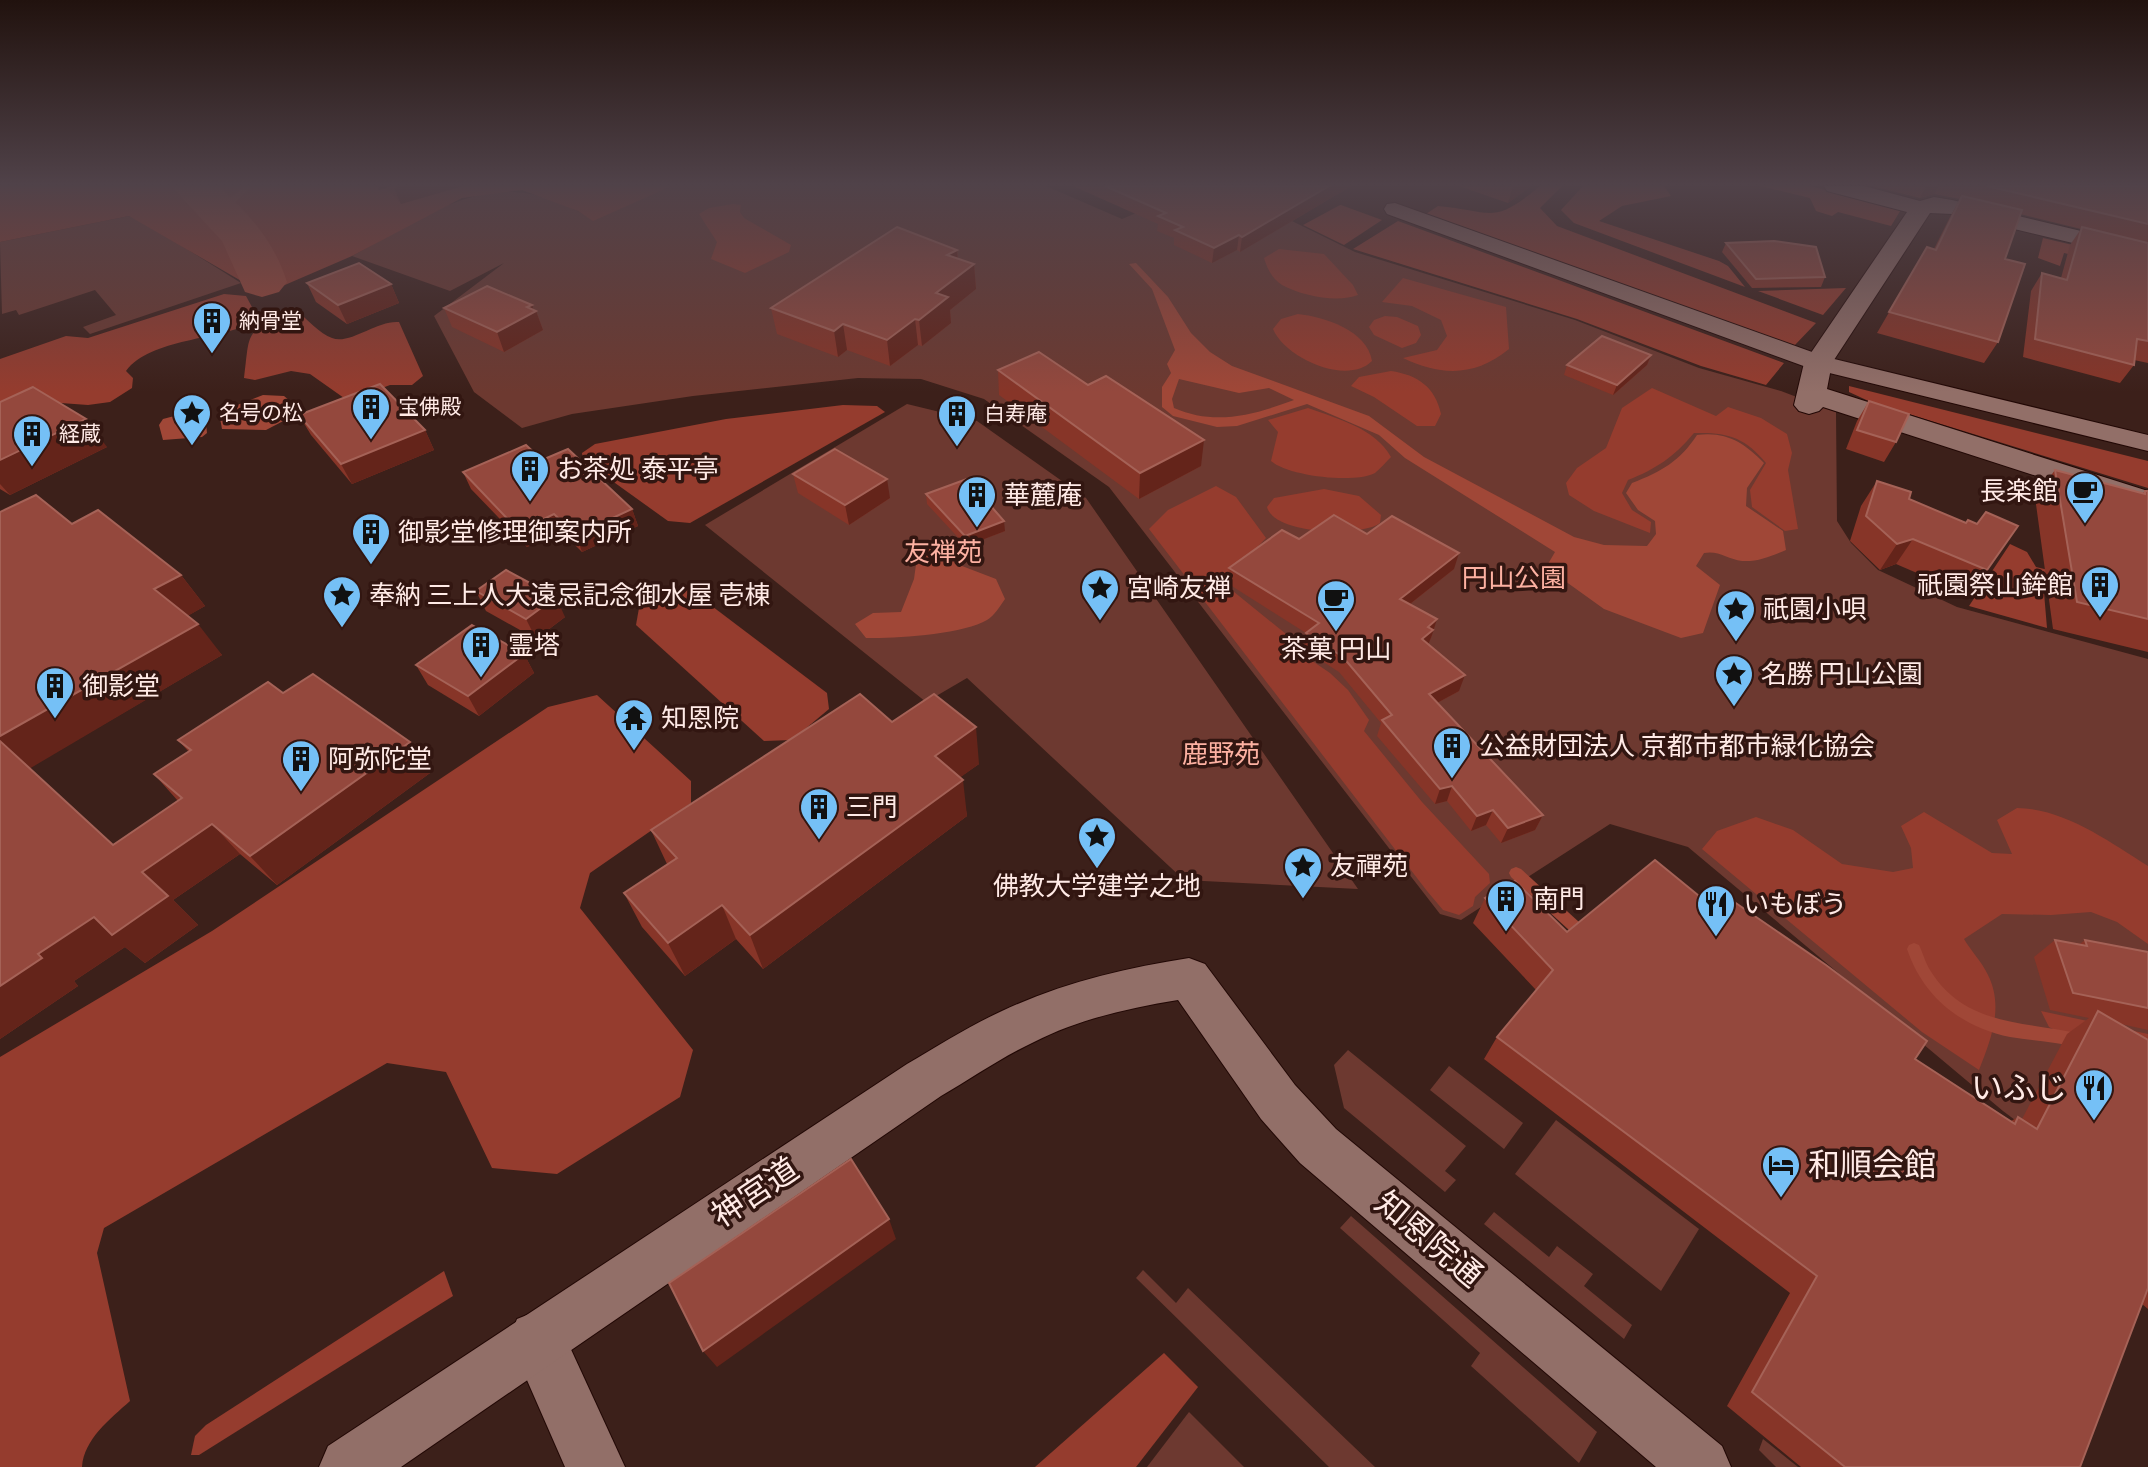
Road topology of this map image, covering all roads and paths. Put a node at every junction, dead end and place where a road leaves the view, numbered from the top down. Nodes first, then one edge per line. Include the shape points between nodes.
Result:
1 (1520, 254) edge
2 (1890, 254) edge
3 (1818, 363) junction
4 (2148, 443) edge
5 (2148, 502) edge
6 (1189, 978) joint
7 (537, 1339) junction
8 (349, 1467) edge
9 (595, 1467) edge
10 (1701, 1467) edge

1 - 3 street
2 - 3 street
3 - 4 street
3 - 5 street via 1811,400
6 - 7 street, 神宮道 via 1102,996 1017,1027 843,1132
6 - 10 street, 知恩院通 via 1303,1132
7 - 8 street, 神宮道
7 - 9 street

